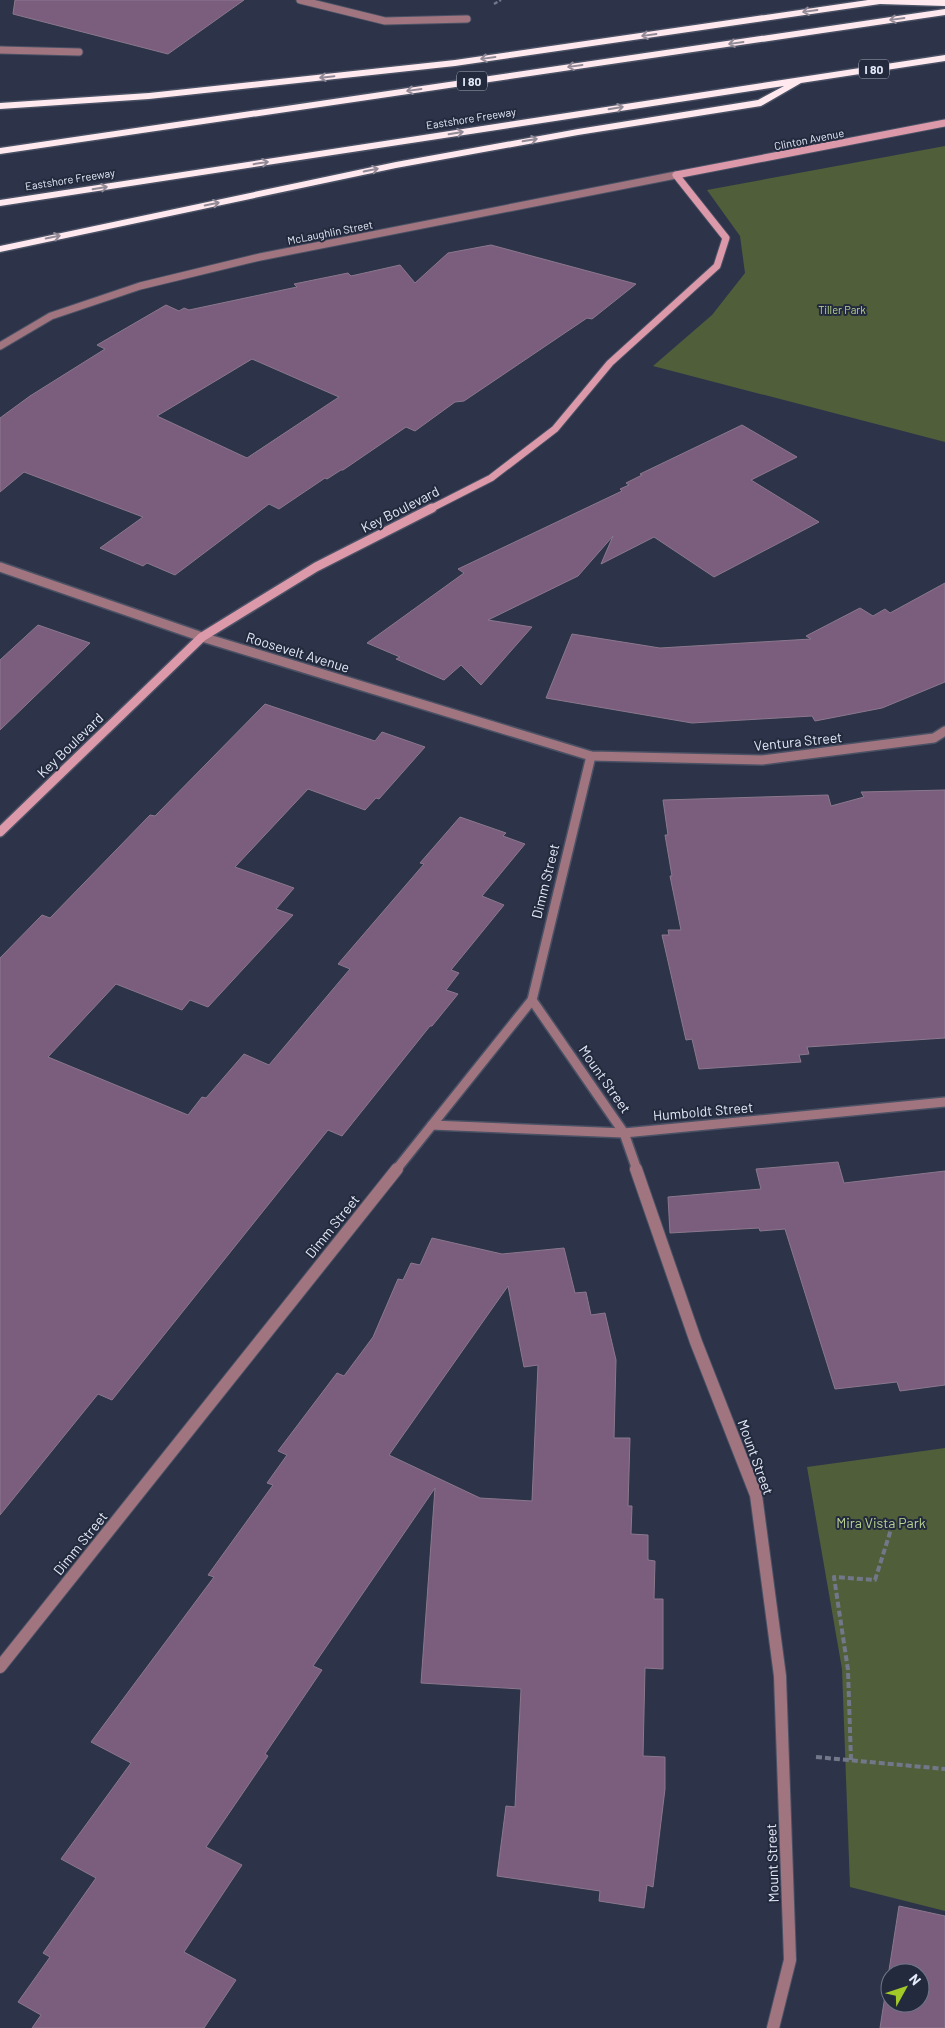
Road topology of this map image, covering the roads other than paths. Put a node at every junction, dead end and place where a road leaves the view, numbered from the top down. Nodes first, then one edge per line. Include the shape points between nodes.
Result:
1 (300, 0) edge
2 (945, 3) edge
3 (945, 12) edge
4 (468, 19) dead end
5 (0, 50) edge
6 (79, 52) dead end
7 (945, 58) edge
8 (804, 79) junction
9 (0, 106) edge
10 (945, 123) edge
11 (0, 151) edge
12 (676, 175) junction
13 (0, 203) edge
14 (0, 249) edge
15 (0, 346) edge
16 (0, 567) edge
17 (202, 637) junction
18 (945, 731) edge
19 (591, 756) junction
20 (0, 832) edge
21 (532, 1000) junction
22 (945, 1102) edge
23 (432, 1125) junction
24 (624, 1132) junction
25 (0, 1668) edge
26 (773, 2028) edge

1 - 4 street via 385,21
2 -> 9 highway via 880,1 455,63 149,96
3 -> 11 highway, I 80
5 - 6 street
7 - 8 highway, Eastshore Freeway / I 80
13 -> 8 highway, Eastshore Freeway / I 80
14 -> 8 highway via 396,165 761,103
10 - 12 street, Clinton Avenue
12 - 15 street, McLaughlin Street via 260,258 140,286 51,316
12 - 17 street, Key Boulevard via 726,238 717,266 610,363 555,429 492,478 316,567
16 - 17 street, Roosevelt Avenue
17 - 19 street, Roosevelt Avenue
17 - 20 street, Key Boulevard
18 - 19 street, Ventura Street via 934,738 762,760
19 - 21 street, Dimm Street
21 - 23 street, Dimm Street
21 - 24 street, Mount Street
22 - 24 street, Humboldt Street
23 - 24 street, Humboldt Street
23 - 25 street, Dimm Street
24 - 26 street, Mount Street via 696,1342 756,1495 780,1676 790,1960

